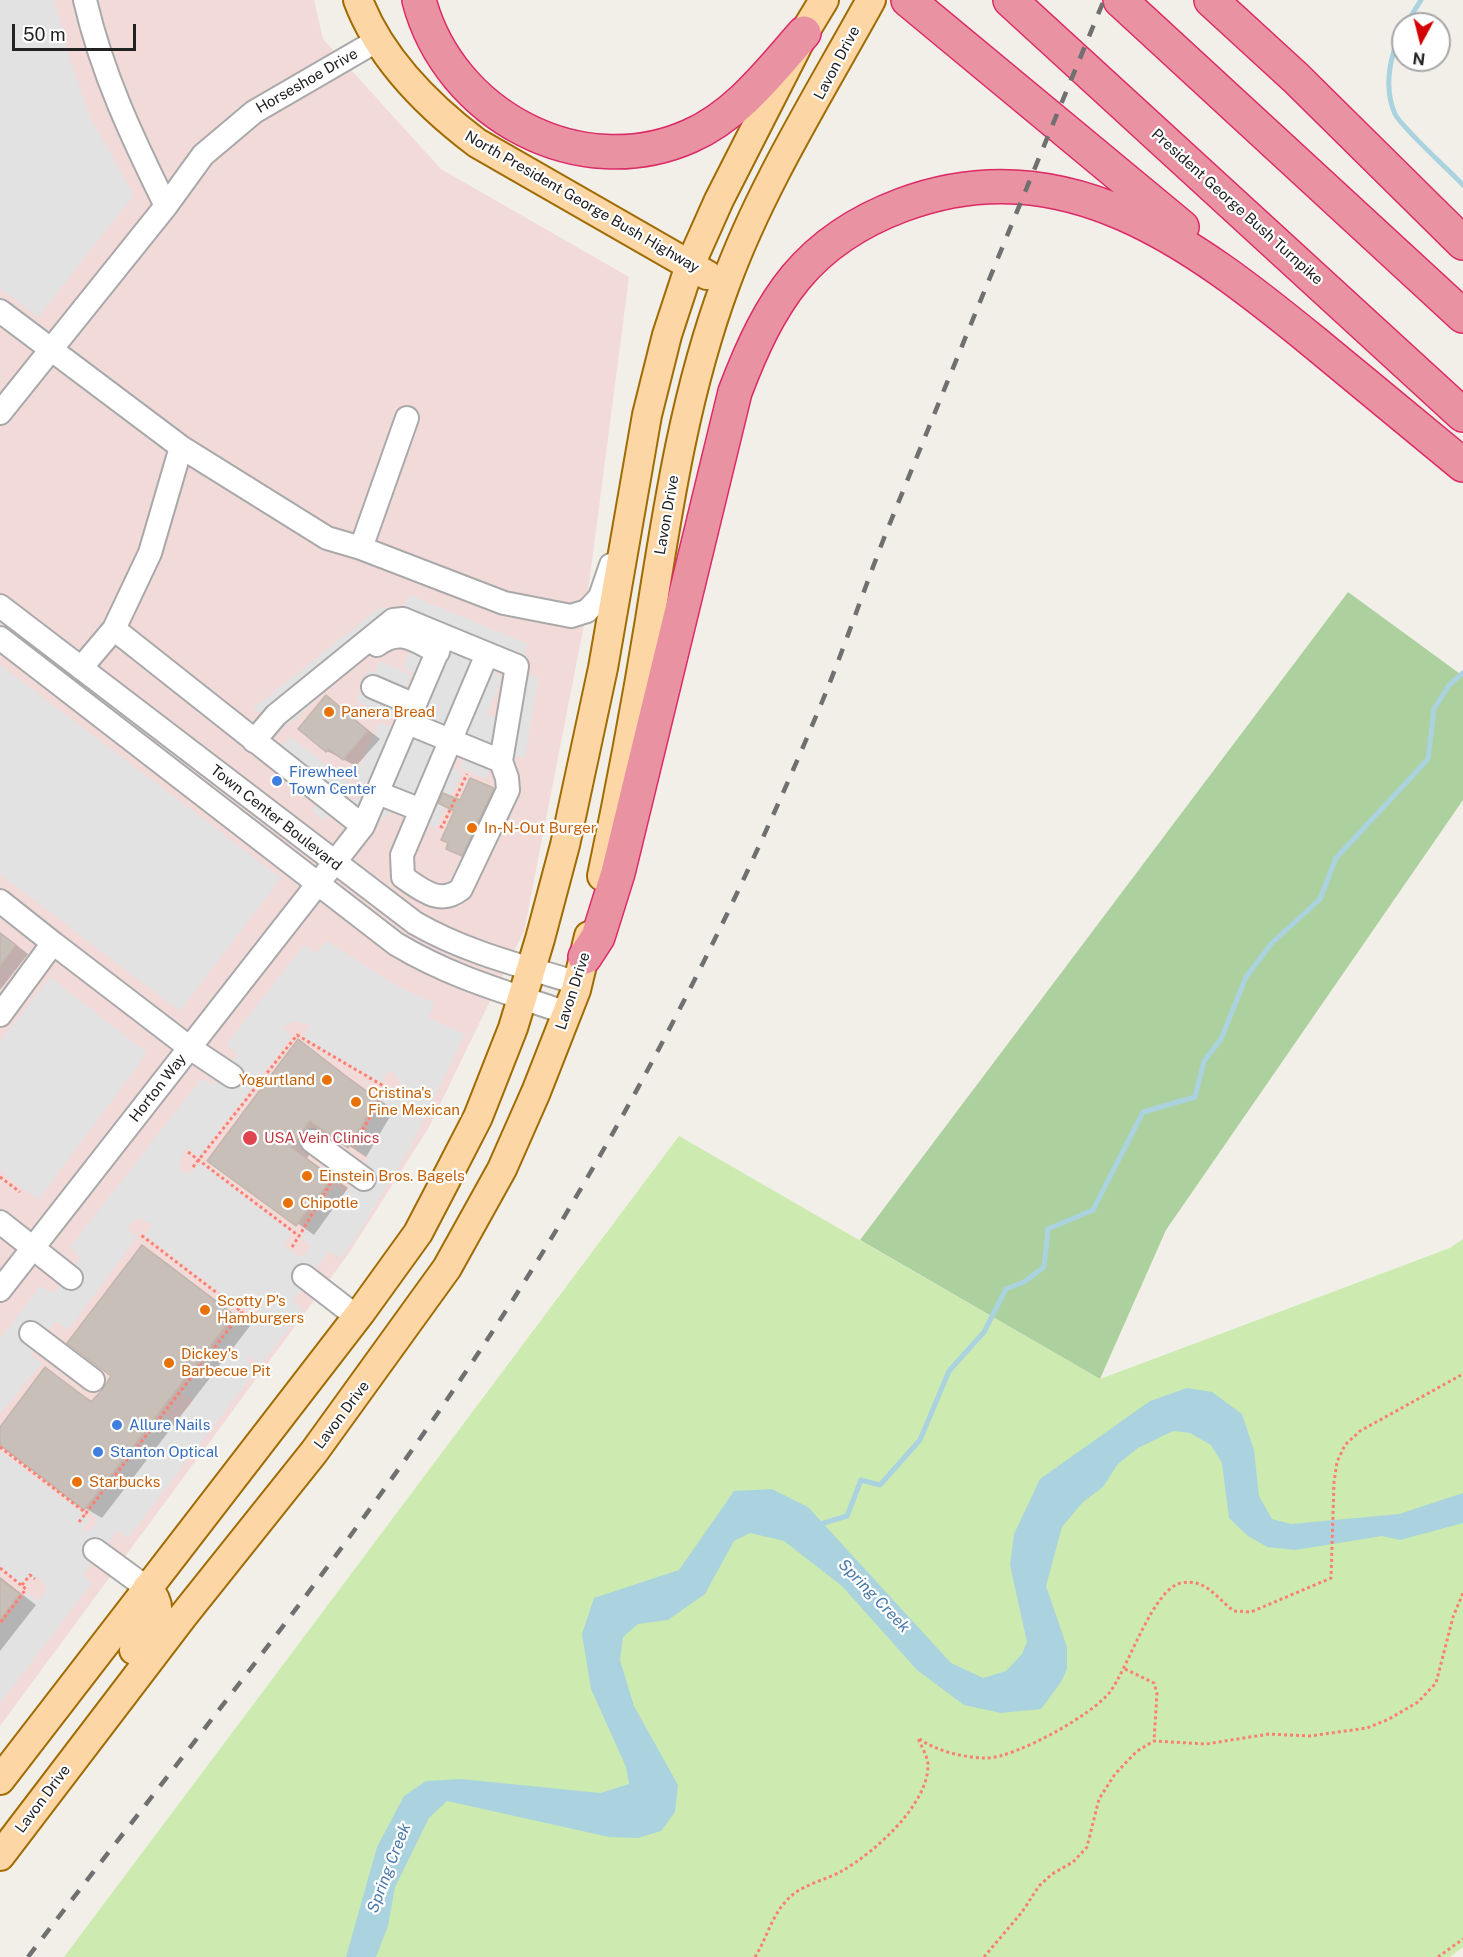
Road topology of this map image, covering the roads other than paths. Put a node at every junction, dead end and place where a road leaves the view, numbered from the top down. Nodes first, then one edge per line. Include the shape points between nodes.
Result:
1 (85, 0) edge
2 (358, 0) edge
3 (419, 0) edge
4 (824, 0) edge
5 (908, 0) edge
6 (1010, 0) edge
7 (1120, 0) edge
8 (869, 4) edge
9 (1216, 4) edge
10 (804, 33) junction
11 (378, 40) junction
12 (166, 206) junction
13 (1463, 243) edge
14 (690, 265) junction
15 (725, 284) junction
16 (1256, 295) junction
17 (0, 310) edge
18 (1463, 316) edge
19 (50, 349) junction
20 (0, 413) edge
21 (1463, 415) edge
22 (407, 418) dead end
23 (181, 447) junction
24 (1463, 465) edge
25 (629, 508) junction
26 (361, 548) junction
27 (0, 606) edge
28 (114, 629) junction
29 (0, 638) edge
30 (441, 644) junction
31 (487, 654) junction
32 (81, 668) junction
33 (374, 687) dead end
34 (412, 714) junction
35 (261, 734) junction
36 (450, 740) junction
37 (501, 761) junction
38 (378, 794) junction
39 (421, 810) junction
40 (363, 826) junction
41 (335, 864) junction
42 (317, 885) junction
43 (0, 901) edge
44 (53, 943) junction
45 (532, 969) junction
46 (581, 970) junction
47 (523, 998) junction
48 (567, 1013) junction
49 (0, 1015) edge
50 (190, 1048) junction
51 (232, 1076) dead end
52 (312, 1141) dead end
53 (364, 1179) dead end
54 (0, 1222) edge
55 (33, 1248) junction
56 (304, 1276) dead end
57 (71, 1278) dead end
58 (0, 1290) edge
59 (357, 1317) junction
60 (31, 1333) dead end
61 (93, 1380) dead end
62 (95, 1550) dead end
63 (147, 1588) junction
64 (73, 1760) junction
65 (0, 1780) edge
66 (0, 1856) edge

1 - 12 street via 94,39 122,117
2 - 11 main road, North President George Bush Highway
3 - 10 highway via 435,43 470,91 527,132 556,144 592,151 662,146 692,135 752,92
4 - 10 main road
5 - 16 highway via 1220,259
6 - 21 highway, President George Bush Turnpike
7 - 18 highway
8 - 15 main road, Lavon Drive via 756,213
9 - 13 highway
10 - 14 main road
11 - 12 street, Horseshoe Drive via 254,111 203,155
11 - 14 main road, North President George Bush Highway via 446,120 477,143
12 - 19 street, Horseshoe Drive
14 - 15 main road, North President George Bush Highway
14 - 25 main road via 656,376
15 - 46 main road, Lavon Drive via 695,379 677,454 642,669
16 - 24 highway
16 - 46 highway via 1180,242 1120,211 1078,196 1018,186 957,190 888,210 848,232 805,266 786,286 767,316 735,392 618,873 598,937
17 - 19 street
19 - 20 street, Horseshoe Drive
19 - 23 street
22 - 26 street
23 - 26 street via 327,538
23 - 28 street via 150,553
25 - 26 street via 600,597 587,611 571,616 504,603
25 - 45 main road via 603,668 565,845
27 - 32 street, Town Center Boulevard
28 - 32 street
28 - 35 street
29 - 42 street, Town Center Boulevard
30 - 31 street
30 - 34 street, Horton Way
30 - 35 street via 402,635 386,637 311,698 302,710
31 - 36 street
31 - 37 street via 517,666
32 - 41 street, Town Center Boulevard
33 - 34 street
34 - 36 street
34 - 38 street, Horton Way
35 - 40 street
36 - 37 street
36 - 39 street
37 - 39 street via 508,790 461,890 452,897 440,898 403,877 402,855
38 - 39 street
38 - 40 street, Horton Way
40 - 41 street, Horton Way
41 - 42 street, Horton Way
41 - 45 street, Town Center Boulevard via 440,938
42 - 47 street, Town Center Boulevard via 396,944 433,966
42 - 50 street, Horton Way
43 - 44 street
44 - 49 street
44 - 50 street
45 - 46 street, Town Center Boulevard
45 - 47 main road
46 - 48 main road, Lavon Drive
47 - 48 street, Town Center Boulevard
47 - 59 main road via 478,1118 417,1233
48 - 64 main road, Lavon Drive via 502,1169 447,1268 320,1444
50 - 51 street
50 - 55 street, Horton Way
52 - 53 street
54 - 55 street
55 - 57 street
55 - 58 street, Horton Way
56 - 59 street
59 - 63 main road
60 - 61 street
62 - 63 street
63 - 64 main road via 158,1605 155,1621 85,1720
63 - 65 main road
64 - 66 main road, Lavon Drive

